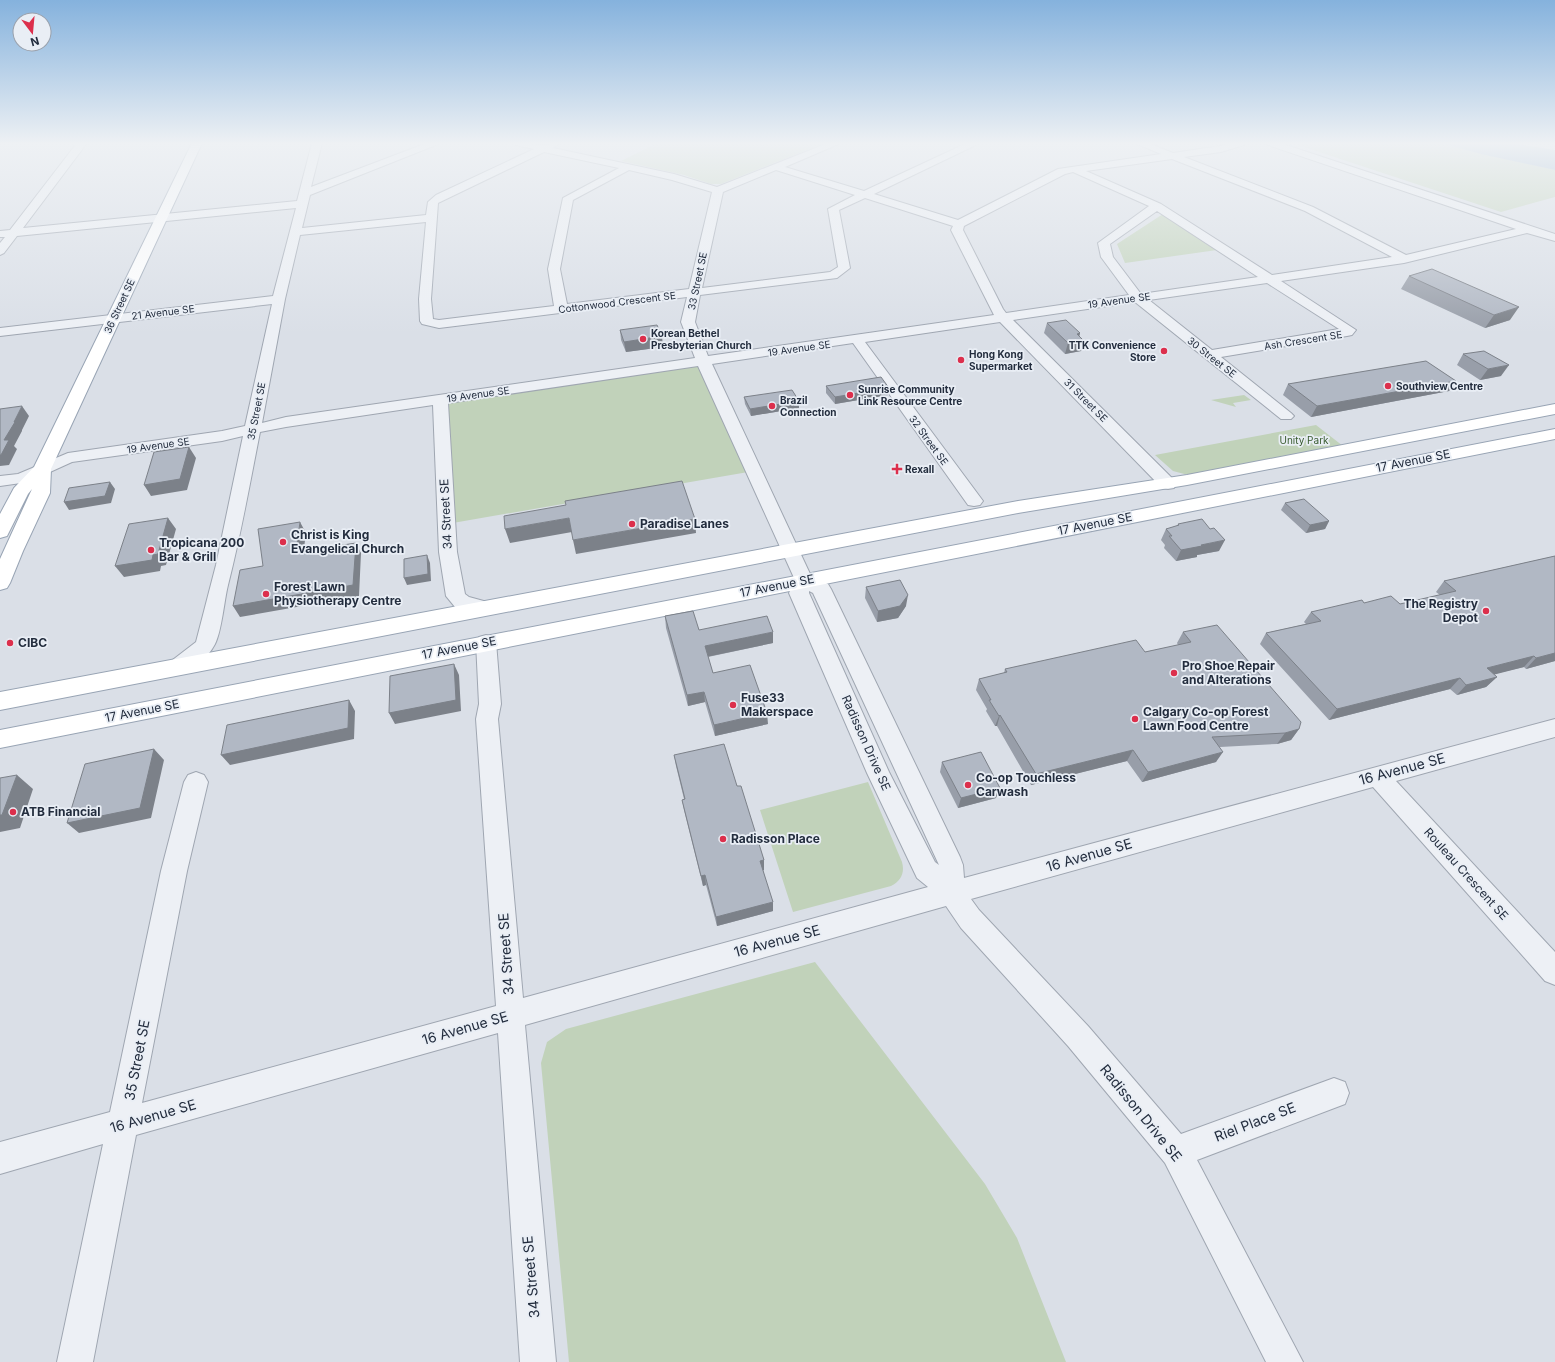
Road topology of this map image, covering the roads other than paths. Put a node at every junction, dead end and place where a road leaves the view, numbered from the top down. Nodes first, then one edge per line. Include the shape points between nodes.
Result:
1 (1157, 206) edge
2 (34, 207) edge
3 (166, 207) edge
4 (247, 207) edge
5 (302, 207) edge
6 (432, 207) edge
7 (566, 207) edge
8 (714, 207) edge
9 (838, 207) edge
10 (904, 207) edge
11 (993, 207) edge
12 (1158, 207) edge
13 (1303, 207) edge
14 (1461, 207) edge
15 (160, 218) junction
16 (431, 218) junction
17 (959, 224) junction
18 (1528, 229) junction
19 (295, 232) junction
20 (14, 233) junction
21 (0, 234) edge
22 (1555, 238) edge
23 (0, 251) edge
24 (1404, 259) junction
25 (1270, 278) junction
26 (694, 293) junction
27 (279, 298) junction
28 (1137, 298) junction
29 (561, 310) junction
30 (1003, 317) junction
31 (113, 318) junction
32 (0, 332) edge
33 (857, 340) junction
34 (1210, 355) junction
35 (703, 361) junction
36 (440, 399) junction
37 (1555, 409) edge
38 (1286, 416) dead end
39 (253, 429) junction
40 (1555, 434) edge
41 (42, 469) junction
42 (0, 481) edge
43 (1168, 484) junction
44 (974, 501) dead end
45 (1076, 527) junction
46 (0, 532) edge
47 (790, 550) junction
48 (804, 580) junction
49 (0, 583) edge
50 (484, 608) junction
51 (486, 642) junction
52 (177, 667) junction
53 (0, 701) edge
54 (1555, 728) edge
55 (0, 738) edge
56 (1377, 776) junction
57 (196, 782) dead end
58 (953, 894) junction
59 (1555, 972) edge
60 (510, 1016) junction
61 (1334, 1093) dead end
62 (124, 1124) junction
63 (1176, 1152) junction
64 (0, 1158) edge
65 (75, 1362) edge
66 (538, 1362) edge
67 (1285, 1362) edge

1 - 28 street, 30 Street SE via 1104,243 1107,257
2 - 20 street
3 - 15 main road, 36 Street SE
4 - 15 street
5 - 19 street, 35 Street SE
6 - 16 street, Cottonwood Crescent SE
7 - 29 street via 554,269
8 - 26 street, 33 Street SE
9 - 26 street, Cottonwood Crescent SE via 833,209 844,268 833,275
10 - 17 street
11 - 17 street
12 - 25 street
13 - 24 street
14 - 18 street
15 - 20 street
15 - 31 main road, 36 Street SE
16 - 19 street
16 - 29 street, Cottonwood Crescent SE via 425,299 427,321 439,324
17 - 30 street, 31 Street SE via 957,230 997,311
18 - 22 street
18 - 24 street, 19 Avenue SE
19 - 27 street, 35 Street SE
20 - 21 street
20 - 23 street
24 - 25 street, 19 Avenue SE
25 - 28 street, 19 Avenue SE
25 - 34 street, Ash Crescent SE via 1348,330 1347,332
26 - 29 street, Cottonwood Crescent SE
26 - 35 street, 33 Street SE via 688,322
27 - 31 street, 21 Avenue SE
27 - 39 street, 35 Street SE
28 - 30 street, 19 Avenue SE
28 - 34 street, 30 Street SE
30 - 33 street, 19 Avenue SE
30 - 43 street, 31 Street SE
31 - 32 street, 21 Avenue SE
31 - 41 main road, 36 Street SE
33 - 35 street, 19 Avenue SE
33 - 44 street, 32 Street SE
34 - 38 street, 30 Street SE
35 - 36 street, 19 Avenue SE
35 - 47 street, 33 Street SE
36 - 39 street, 19 Avenue SE
36 - 50 street, 34 Street SE via 448,552 456,596 462,602
37 - 43 main road, 17 Avenue SE
39 - 41 street, 19 Avenue SE via 222,436 68,458
39 - 52 street, 35 Street SE via 206,642 202,649
40 - 45 main road, 17 Avenue SE
41 - 42 street, 19 Avenue SE via 22,478
41 - 46 main road, 36 Street SE via 20,492
41 - 49 main road, 36 Street SE via 41,493 12,551
43 - 45 main road via 1172,493 1160,503 1090,517
43 - 47 main road, 17 Avenue SE via 1058,500
45 - 48 main road, 17 Avenue SE
47 - 48 street
47 - 50 main road, 17 Avenue SE
48 - 51 main road, 17 Avenue SE
48 - 58 street, Radisson Drive SE via 821,589 830,607 951,865
48 - 58 street, Radisson Drive SE via 799,593 878,773 926,870
50 - 52 main road, 17 Avenue SE
51 - 55 main road, 17 Avenue SE
51 - 60 street, 34 Street SE via 490,704 487,719
52 - 53 main road, 17 Avenue SE
54 - 56 street, 16 Avenue SE
56 - 58 street, 16 Avenue SE
56 - 59 street, Rouleau Crescent SE
57 - 62 street, 35 Street SE via 174,871
58 - 60 street, 16 Avenue SE
58 - 63 street, Radisson Drive SE via 970,919 1078,1036
60 - 62 street, 16 Avenue SE
60 - 66 street, 34 Street SE
61 - 63 street, Riel Place SE
62 - 64 street, 16 Avenue SE
62 - 65 street, 35 Street SE
63 - 67 street, Radisson Drive SE

